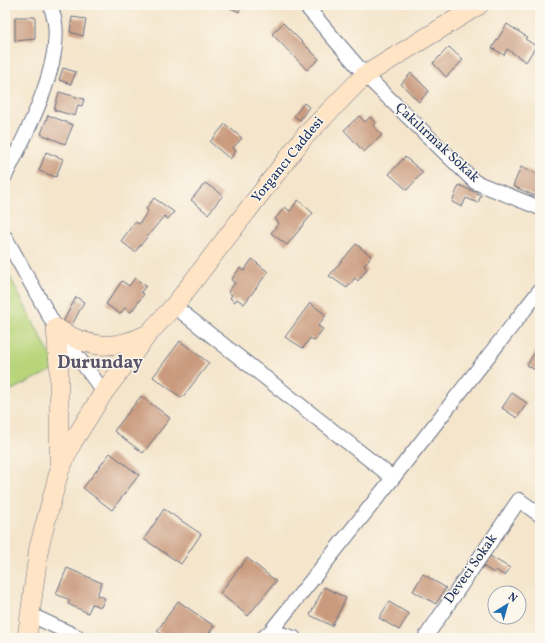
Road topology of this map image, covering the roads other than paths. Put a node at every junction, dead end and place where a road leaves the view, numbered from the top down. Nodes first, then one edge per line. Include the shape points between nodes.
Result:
1 (51, 5) edge
2 (305, 5) edge
3 (479, 5) edge
4 (364, 75) junction
5 (5, 176) edge
6 (540, 208) edge
7 (5, 237) edge
8 (540, 290) edge
9 (174, 306) junction
10 (56, 328) junction
11 (148, 334) junction
12 (104, 392) junction
13 (59, 472) junction
14 (393, 478) junction
15 (540, 515) edge
16 (31, 615) junction
17 (267, 634) edge
18 (27, 638) edge
19 (80, 638) edge
20 (294, 638) edge
21 (424, 638) edge

1 - 5 street via 55,24 53,57 33,121
2 - 4 street, Çakılırmak Sokak
3 - 4 street, Yorgancı Caddesi
4 - 6 street, Çakılırmak Sokak via 475,182
4 - 9 street, Yorgancı Caddesi via 304,137
7 - 10 street
8 - 14 street
9 - 11 street, Yorgancı Caddesi
9 - 14 street
10 - 11 street via 78,340 107,346 131,342
10 - 12 street
10 - 13 street via 59,366
11 - 12 street, Yorgancı Caddesi
12 - 13 street, Yorgancı Caddesi via 72,443
13 - 16 street via 39,547
14 - 17 street
15 - 21 street, Deveci Sokak via 519,500
16 - 18 street
16 - 19 street
17 - 20 street

